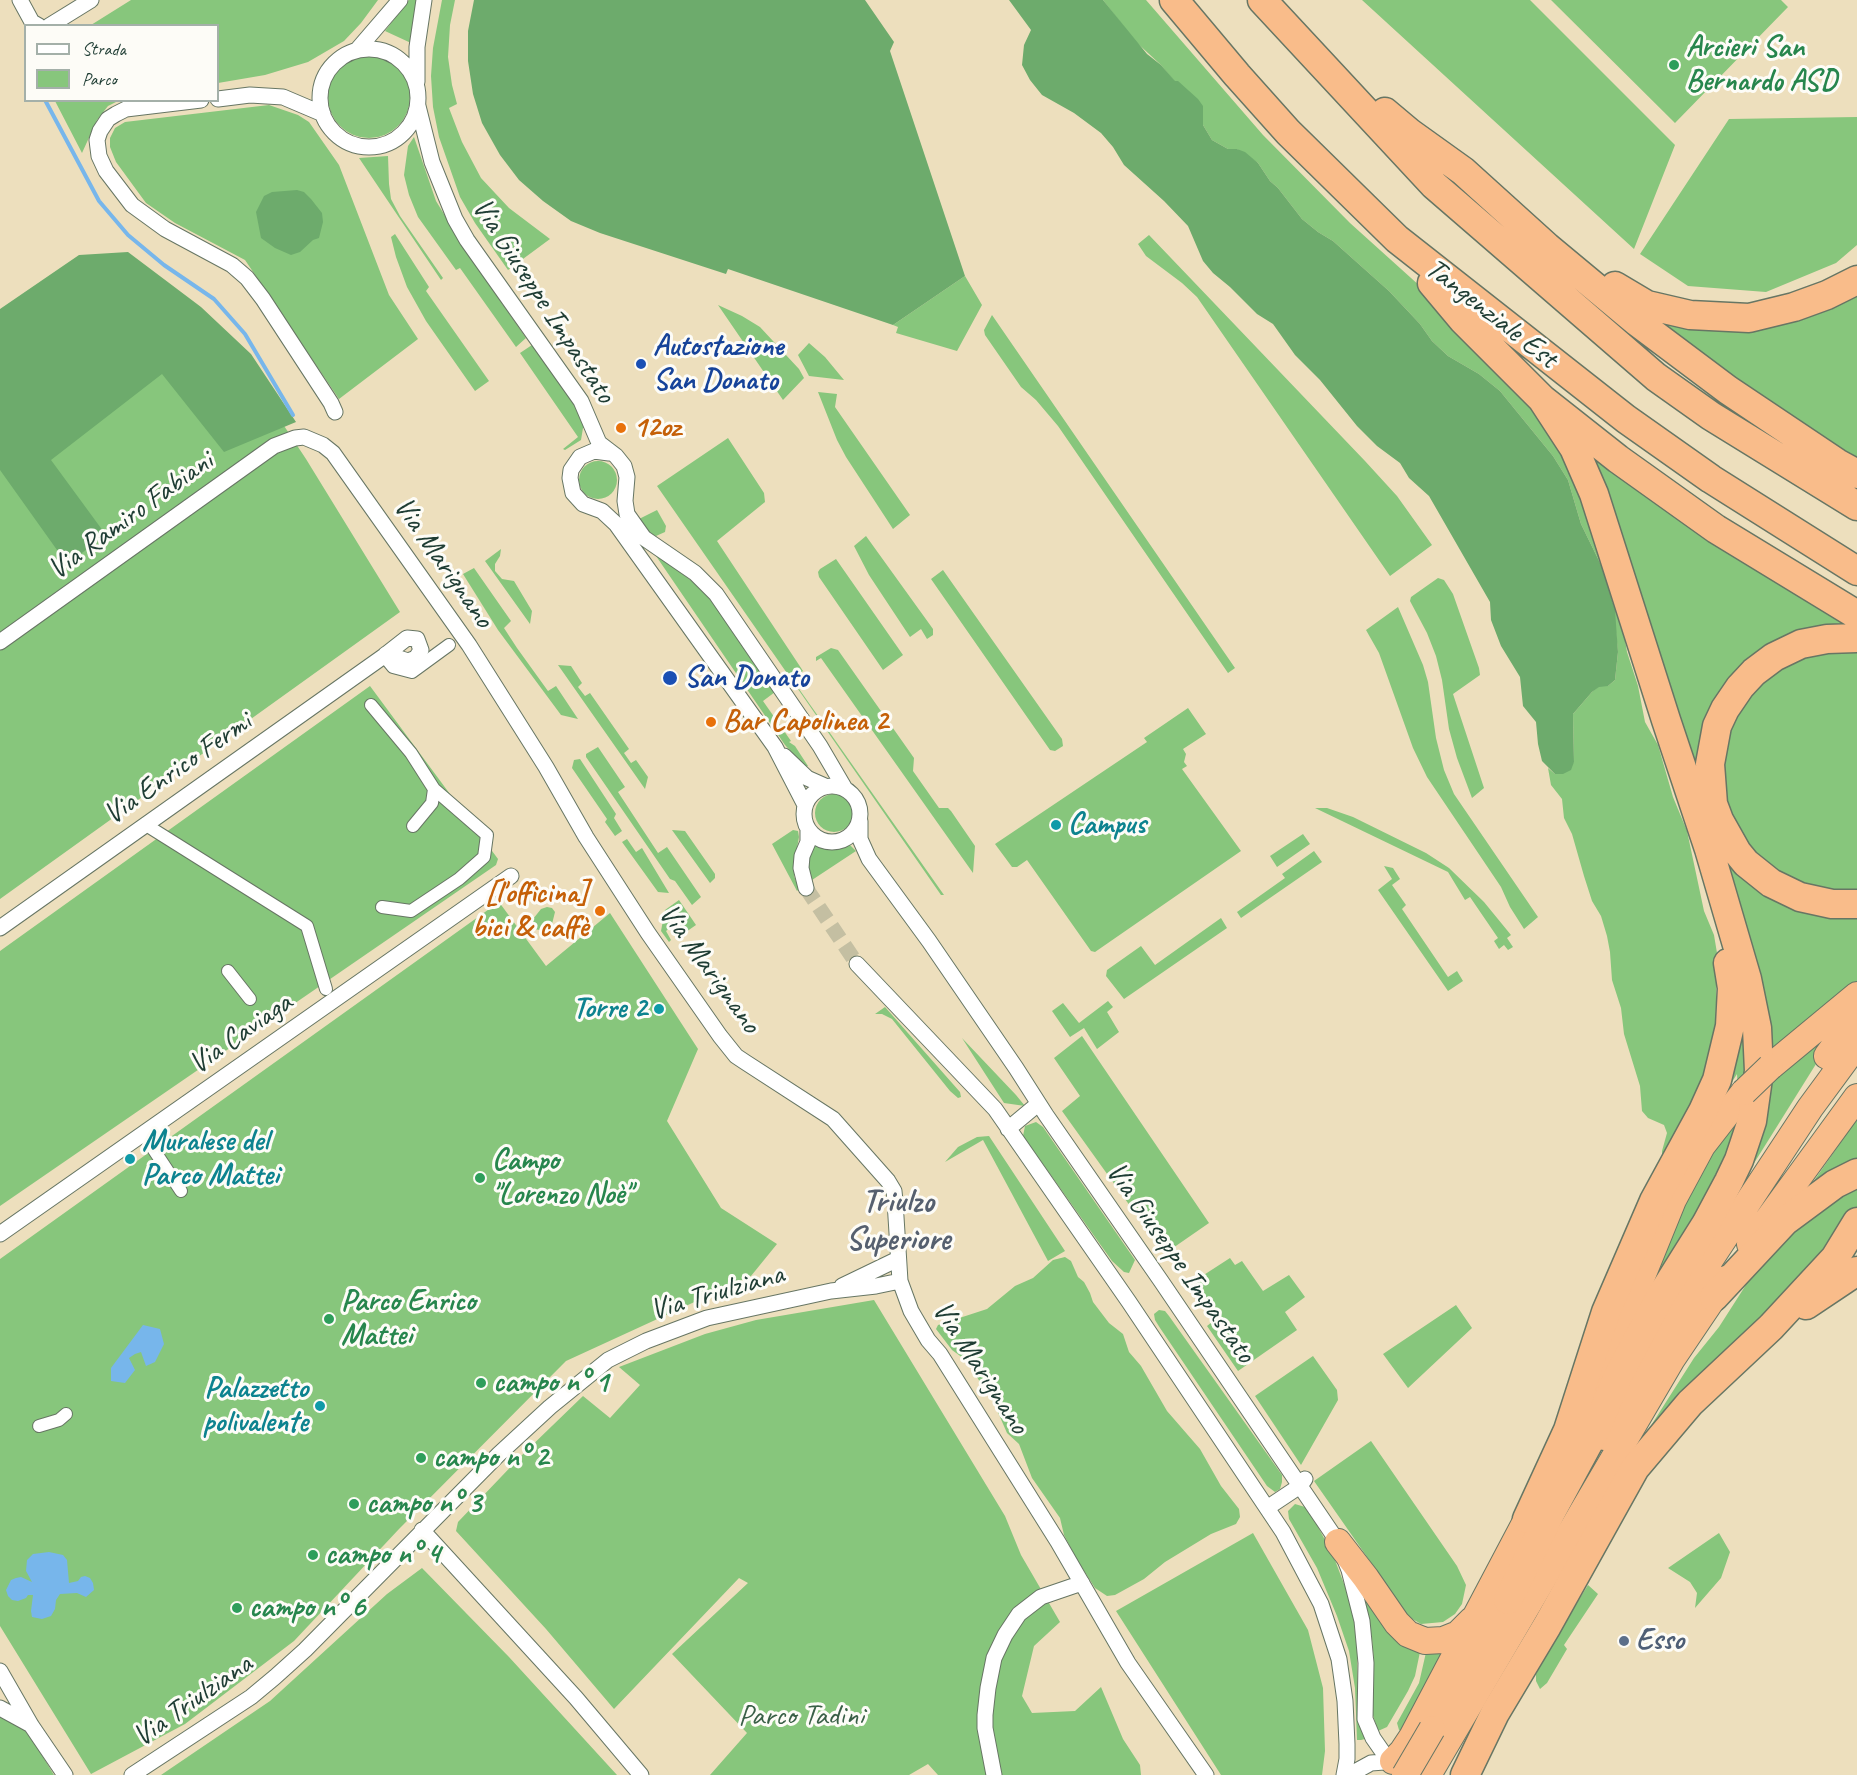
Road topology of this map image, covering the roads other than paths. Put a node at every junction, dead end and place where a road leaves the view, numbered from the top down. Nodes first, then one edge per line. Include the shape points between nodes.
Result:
1 (20, 0) edge
2 (91, 0) edge
3 (400, 0) edge
4 (424, 0) edge
5 (1174, 0) edge
6 (1262, 0) edge
7 (36, 24) edge
8 (52, 24) edge
9 (1289, 32) junction
10 (357, 50) junction
11 (417, 88) junction
12 (219, 99) edge
13 (184, 102) edge
14 (418, 106) junction
15 (323, 114) junction
16 (1397, 239) junction
17 (1547, 247) junction
18 (1857, 280) edge
19 (1542, 399) junction
20 (334, 412) dead end
21 (295, 438) joint
22 (609, 453) junction
23 (1857, 474) edge
24 (626, 488) junction
25 (1857, 506) edge
26 (596, 508) junction
27 (635, 527) junction
28 (1857, 571) edge
29 (662, 588) junction
30 (1857, 615) edge
31 (1857, 638) edge
32 (0, 642) edge
33 (449, 645) dead end
34 (385, 655) joint
35 (371, 705) dead end
36 (1666, 720) junction
37 (778, 754) junction
38 (825, 786) junction
39 (844, 788) junction
40 (434, 789) junction
41 (805, 805) junction
42 (860, 821) junction
43 (146, 825) junction
44 (413, 826) dead end
45 (808, 829) junction
46 (511, 876) dead end
47 (806, 888) tunnel mouth
48 (1857, 904) edge
49 (382, 907) dead end
50 (0, 928) edge
51 (857, 964) tunnel mouth
52 (228, 971) dead end
53 (326, 990) dead end
54 (1857, 995) edge
55 (250, 999) dead end
56 (1857, 1015) edge
57 (1857, 1044) edge
58 (1857, 1073) edge
59 (1857, 1097) edge
60 (1038, 1104) junction
61 (1008, 1129) junction
62 (152, 1147) dead end
63 (1857, 1173) edge
64 (181, 1191) dead end
65 (1857, 1222) edge
66 (0, 1234) edge
67 (898, 1259) junction
68 (1857, 1271) edge
69 (900, 1281) junction
70 (831, 1291) junction
71 (1714, 1297) junction
72 (1771, 1327) junction
73 (1653, 1370) junction
74 (66, 1414) dead end
75 (39, 1426) dead end
76 (1303, 1482) junction
77 (1268, 1508) junction
78 (1526, 1521) junction
79 (422, 1530) junction
80 (1338, 1542) junction
81 (1082, 1583) junction
82 (1509, 1600) junction
83 (1478, 1613) junction
84 (0, 1671) edge
85 (0, 1708) edge
86 (32, 1725) junction
87 (1440, 1734) junction
88 (1396, 1765) edge
89 (65, 1775) edge
90 (132, 1775) edge
91 (641, 1775) edge
92 (994, 1775) edge
93 (1206, 1775) edge
94 (1344, 1775) edge
95 (1349, 1775) edge
96 (1427, 1775) edge
97 (1464, 1775) edge

1 - 7 street
2 - 8 street
3 - 10 street
4 - 11 street via 417,47
5 - 16 highway, Tangenziale Est via 1288,132
6 - 9 highway, Tangenziale Est
9 - 17 highway via 1410,133 1463,171
9 - 25 highway, Tangenziale Est via 1434,186 1656,377 1711,416
10 - 11 street via 393,54 411,71
10 - 15 street via 337,61 326,74 320,94
11 - 14 street
12 - 15 street via 283,97
13 - 20 street via 126,109 108,118 97,140 106,171 132,205 247,278
14 - 15 street via 404,133 373,147 345,141
14 - 22 street, Via Giuseppe Impastato via 432,162 455,219 577,395 599,443
16 - 19 highway via 1462,320
16 - 28 highway, Tangenziale Est via 1626,419 1711,479
17 - 18 highway via 1647,304 1690,315 1749,318 1794,307
17 - 23 highway via 1728,390
19 - 30 highway via 1716,529
19 - 36 highway via 1574,448 1594,494
21 - 32 street, Via Ramiro Fabiani via 274,446
21 - 67 street, Via Marignano via 309,438 333,453 469,645 586,837 720,1036 736,1056 832,1119 888,1180 894,1191
22 - 24 street, Via Giuseppe Impastato via 624,466
22 - 26 street, Via Giuseppe Impastato via 587,453 571,470 573,493 583,504
24 - 26 street via 612,506
24 - 27 street, Via Giuseppe Impastato via 627,514
26 - 29 street, Via Giuseppe Impastato via 616,524
27 - 29 street, Via Giuseppe Impastato
27 - 39 street, Via Giuseppe Impastato via 647,541 695,573 716,594 820,746
29 - 37 street, Via Giuseppe Impastato
31 - 48 highway via 1801,644 1754,672 1732,698 1717,726 1710,775 1719,820 1737,852 1759,874 1800,897 1832,904
33 - 34 street via 412,672 393,667
34 - 43 street, Via Enrico Fermi
35 - 40 street via 411,753
36 - 78 highway via 1725,944 1731,988 1730,1026 1723,1063 1711,1095 1654,1201 1606,1312 1568,1430
36 - 82 highway via 1739,947 1753,1005 1759,1071 1752,1121 1720,1201 1659,1299 1618,1376 1596,1430
37 - 38 street via 807,778
37 - 41 street, Via Giuseppe Impastato
38 - 39 street
38 - 41 street via 810,795
39 - 42 street via 859,803
40 - 44 street via 432,802
40 - 49 street via 487,835 484,857 459,879 411,910
41 - 45 street
42 - 45 street via 853,834 840,841 825,842
42 - 60 street, Via Giuseppe Impastato via 865,852
43 - 50 street, Via Enrico Fermi
43 - 53 street via 307,926
45 - 47 street via 801,868
46 - 66 street, Via Caviaga
51 - 61 street via 987,1101
52 - 55 street
54 - 78 highway, bridge via 1744,1092 1686,1173 1582,1425
56 - 73 highway via 1698,1258 1673,1302
57 - 73 highway via 1725,1236
58 - 73 highway
59 - 71 highway
60 - 61 street
60 - 76 street, Via Giuseppe Impastato
61 - 77 street
62 - 64 street
63 - 71 highway via 1835,1184 1785,1221
65 - 72 highway via 1835,1258
67 - 69 street, Via Marignano
67 - 70 street, Via Triulziana
68 - 72 highway
69 - 70 street, Via Triulziana
69 - 81 street, Via Marignano via 918,1325 940,1354
70 - 79 street, Via Triulziana via 707,1317 623,1351 550,1407
71 - 73 highway
72 - 97 highway via 1690,1403 1635,1468
73 - 82 highway
73 - 87 highway
74 - 75 street
76 - 77 street
76 - 80 street, Via Giuseppe Impastato
77 - 94 street via 1314,1588 1333,1637 1345,1701
78 - 83 highway
79 - 90 street, Via Triulziana via 305,1650 259,1691
79 - 91 street
80 - 83 highway via 1397,1623 1412,1636 1425,1641 1449,1639
80 - 88 street, Via Giuseppe Impastato via 1362,1621 1365,1719 1373,1738
81 - 92 street via 1041,1597 1019,1614 1001,1642 994,1658 985,1715
81 - 93 street, Via Marignano via 1128,1663
82 - 87 highway
83 - 88 highway
84 - 86 street
85 - 86 street
86 - 89 street
87 - 88 highway, bridge
87 - 96 highway
88 - 95 street via 1367,1764
88 - 96 street via 1411,1765

